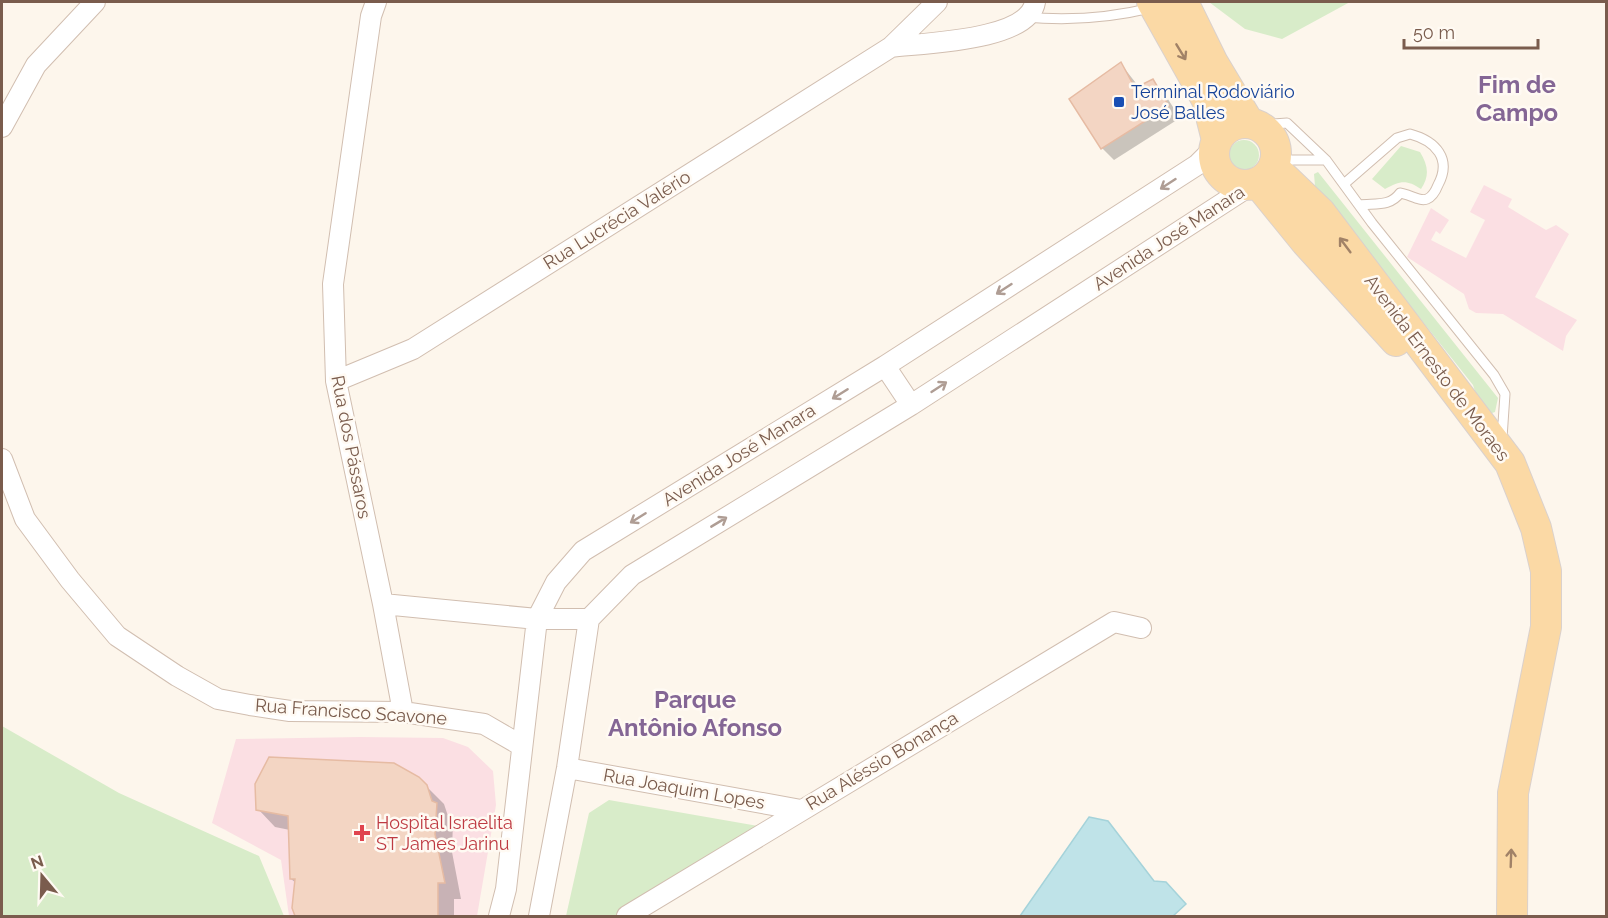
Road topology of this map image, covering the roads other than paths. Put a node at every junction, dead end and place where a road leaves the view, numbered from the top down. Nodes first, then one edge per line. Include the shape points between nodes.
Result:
1 (95, 2) edge
2 (376, 2) edge
3 (937, 2) edge
4 (1183, 2) edge
5 (1157, 3) edge
6 (1030, 9) edge
7 (891, 47) junction
8 (1253, 124) junction
9 (2, 127) edge
10 (1216, 145) junction
11 (1326, 160) junction
12 (1265, 174) junction
13 (1344, 184) junction
14 (1359, 205) junction
15 (885, 366) junction
16 (336, 381) junction
17 (911, 405) junction
18 (2, 459) edge
19 (1510, 463) junction
20 (383, 604) junction
21 (537, 619) junction
22 (589, 619) junction
23 (1141, 628) dead end
24 (403, 712) junction
25 (522, 746) junction
26 (567, 768) junction
27 (801, 810) junction
28 (499, 916) edge
29 (539, 916) edge
30 (627, 916) edge
31 (1492, 916) edge
32 (1512, 916) edge

1 - 9 street via 36,65
2 - 16 street, Rua dos Pássaros via 370,16 333,284
3 - 7 street, Rua Lucrécia Valério
4 - 8 main road via 1213,63
5 - 6 lane via 1129,13 1068,19
5 -> 10 main road via 1206,100
6 - 7 street, Rua Lucrécia Valério via 1008,29 990,34
7 - 16 street, Rua Lucrécia Valério via 413,349
8 - 10 main road via 1229,127
8 - 11 lane via 1287,123
8 - 12 main road via 1275,143
10 - 12 main road via 1214,157 1220,173 1234,183
10 -> 15 street, Avenida José Manara via 1197,165
11 - 12 lane
11 - 13 lane
17 -> 12 street, Avenida José Manara
19 -> 12 main road, Avenida Ernesto de Moraes via 1320,212
12 - 31 main road, Avenida Ernesto de Moraes via 1306,242 1437,386 1496,476 1524,542 1532,606 1495,800
13 - 14 lane
13 - 14 lane via 1404,135 1426,140 1444,160 1442,175 1430,198 1423,200 1400,193 1387,204
14 - 19 lane via 1472,345 1505,394 1502,438
15 - 17 street
15 -> 21 street, Avenida José Manara via 583,551 556,582
16 - 20 street, Rua dos Pássaros
22 -> 17 street, Avenida José Manara via 632,575
18 - 24 street, Rua Francisco Scavone via 26,519 70,580 117,636 177,676 218,699 250,705 290,711
32 -> 19 main road, Avenida Ernesto de Moraes via 1513,793 1546,627 1546,571 1536,528
20 - 21 street
20 - 24 street, Rua dos Pássaros
21 - 22 street
21 - 25 street, Avenida José Manara
22 - 26 street
23 - 27 street, Rua Aléssio Bonança via 1114,622
24 - 25 street, Rua Francisco Scavone via 484,724
25 - 28 street, Avenida José Manara via 506,889
26 - 27 street, Rua Joaquim Lopes
26 - 29 street
27 - 30 street, Rua Aléssio Bonança

